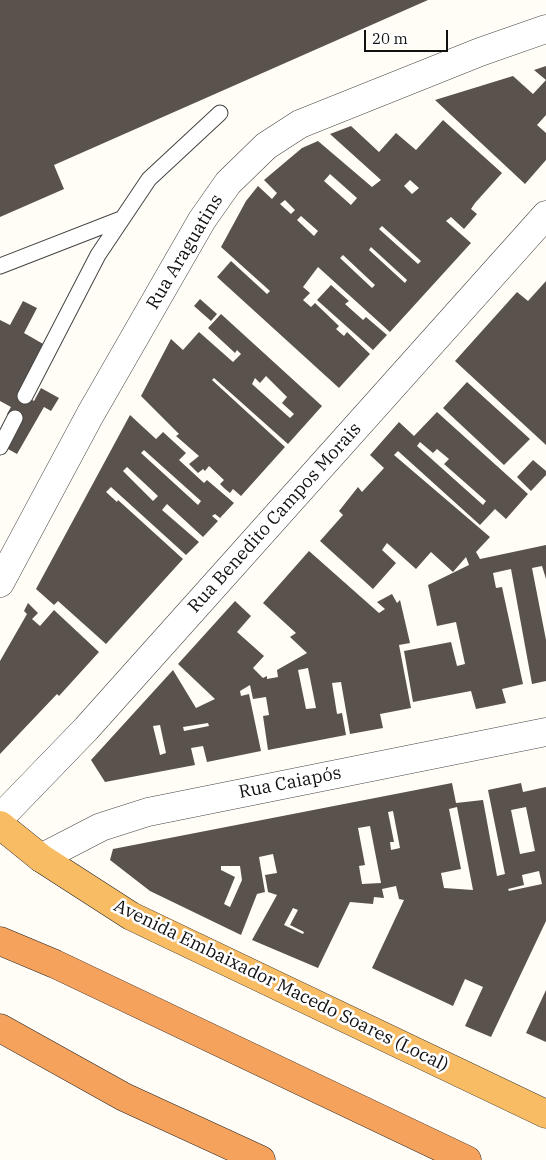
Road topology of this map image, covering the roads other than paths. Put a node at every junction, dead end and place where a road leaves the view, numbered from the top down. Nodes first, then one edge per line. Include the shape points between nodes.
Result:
1 (546, 29) edge
2 (220, 113) dead end
3 (546, 215) edge
4 (121, 219) junction
5 (0, 266) edge
6 (25, 396) dead end
7 (15, 418) dead end
8 (0, 447) edge
9 (0, 583) edge
10 (546, 732) edge
11 (0, 818) edge
12 (0, 826) edge
13 (42, 858) junction
14 (0, 942) edge
15 (0, 1028) edge
16 (546, 1114) edge
17 (261, 1160) edge
18 (467, 1160) edge

1 - 9 street, Rua Araguatins via 300,124 266,146 234,177 202,220 90,415
2 - 4 lane via 149,179
3 - 11 street, Rua Benedito Campos Morais via 86,729
4 - 5 lane
4 - 6 lane via 98,255
7 - 8 lane
10 - 13 street, Rua Caiapós via 148,812 101,827
12 - 13 highway, Avenida Embaixador Macedo Soares (Local)
13 - 16 highway, Avenida Embaixador Macedo Soares (Local) via 131,916
14 - 18 highway via 55,964
15 - 17 highway via 124,1097

